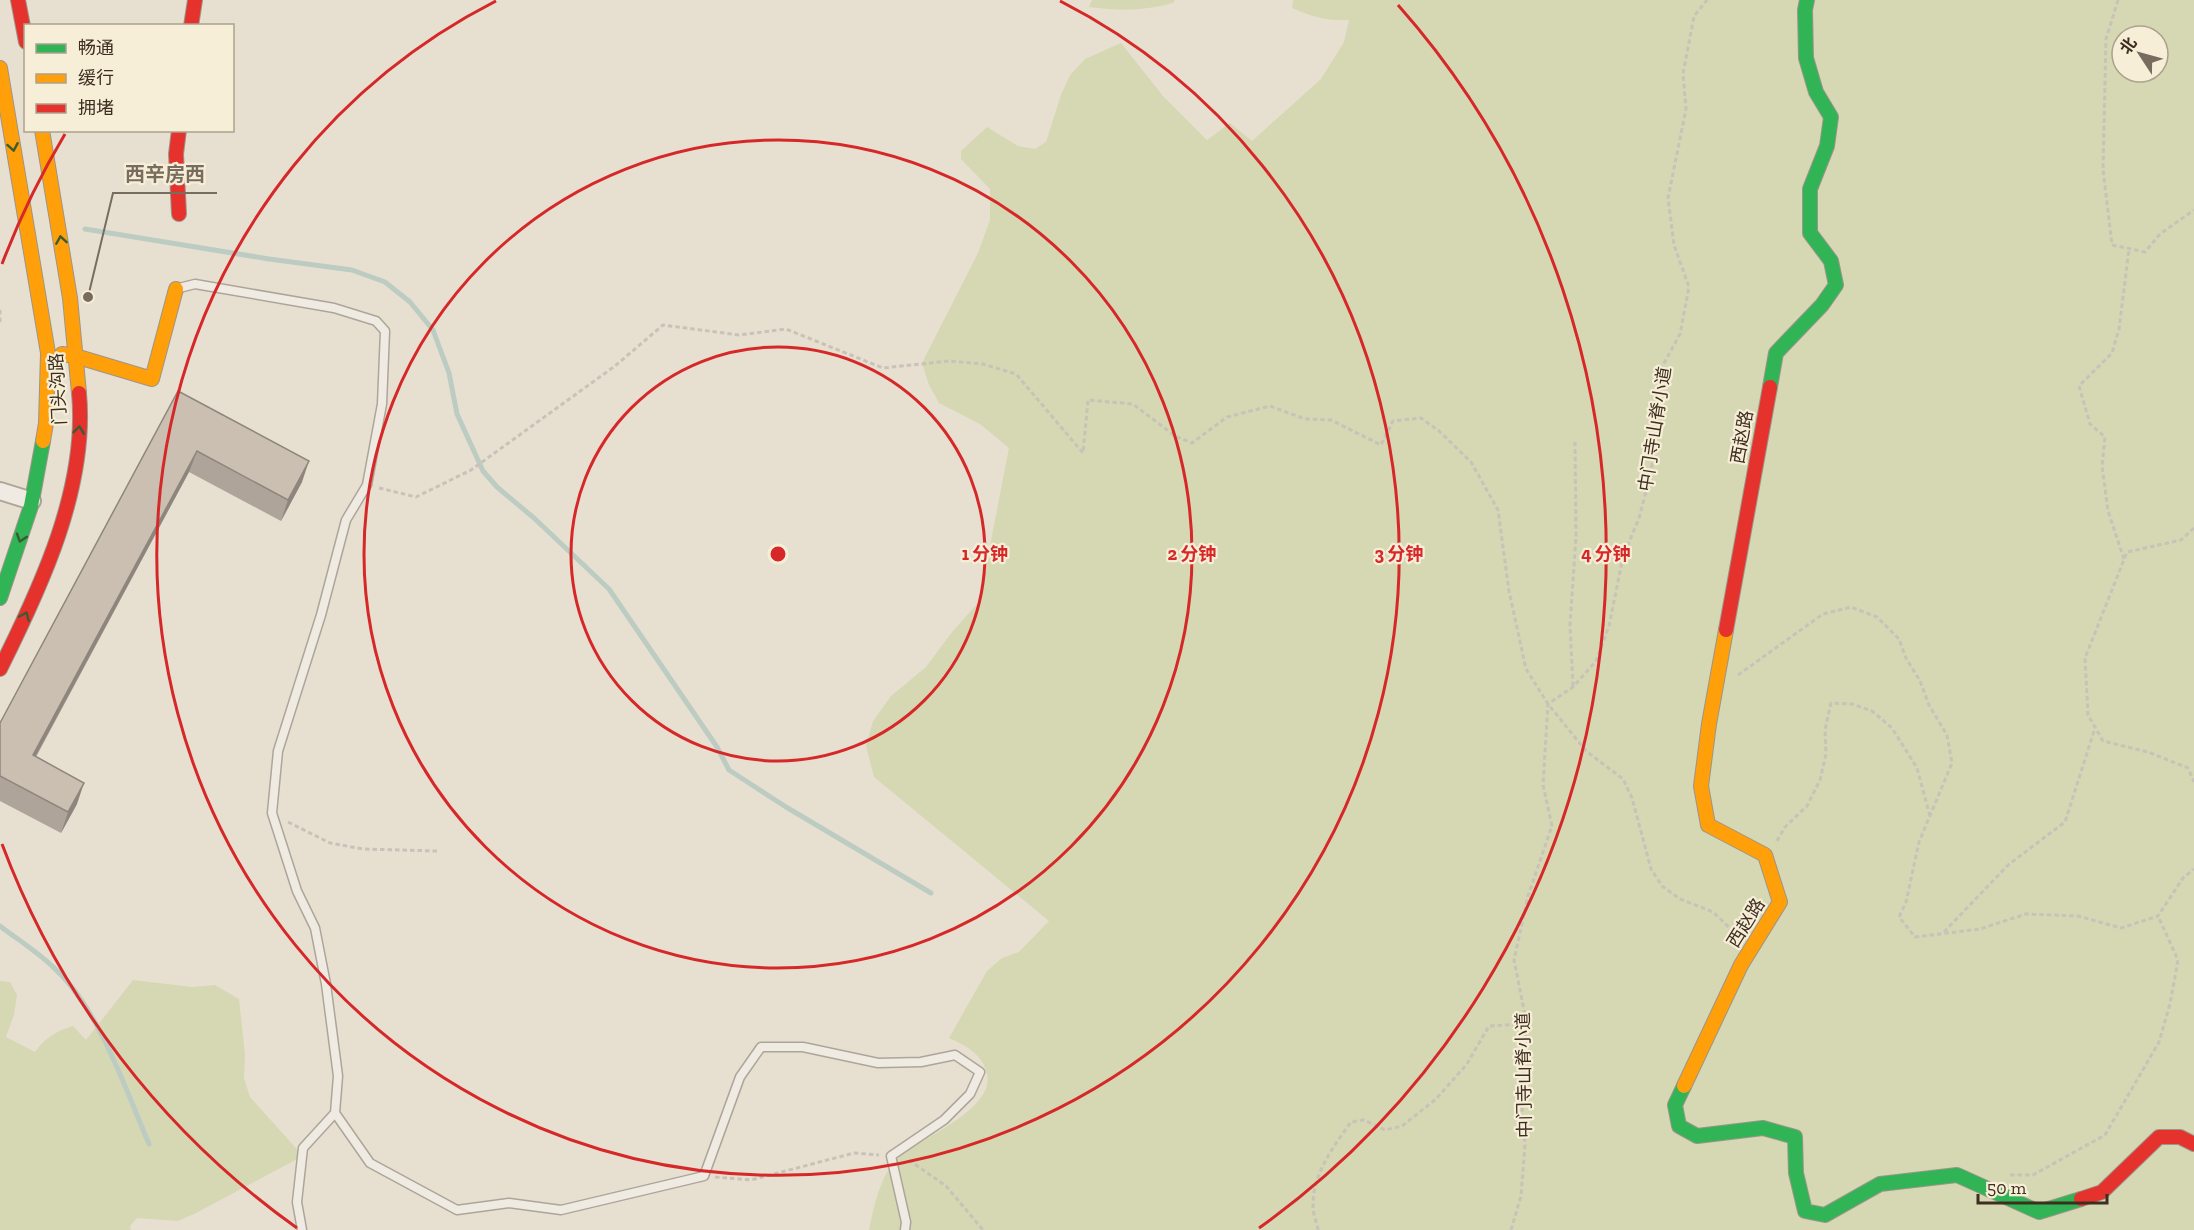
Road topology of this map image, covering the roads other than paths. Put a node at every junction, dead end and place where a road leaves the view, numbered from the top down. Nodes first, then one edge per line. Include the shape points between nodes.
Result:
1 (18, 0) edge
2 (195, 0) edge
3 (1807, 0) edge
4 (191, 24) edge
5 (24, 32) edge
6 (0, 68) edge
7 (42, 132) edge
8 (179, 132) edge
9 (179, 214) dead end
10 (176, 289) joint
11 (48, 353) junction
12 (75, 356) junction
13 (0, 491) edge
14 (32, 501) junction
15 (0, 598) edge
16 (0, 669) edge
17 (335, 1113) junction
18 (2194, 1144) edge
19 (302, 1230) edge
20 (905, 1230) edge

1 - 5 street
2 - 4 street
3 - 18 street, 西赵路 via 1806,58 1816,92 1831,117 1827,146 1810,189 1810,233 1831,261 1836,285 1776,353 1701,786 1708,825 1765,855 1780,902 1741,965 1675,1105 1679,1126 1697,1136 1763,1128 1795,1137 1796,1173 1805,1210 1825,1215 1880,1184 1957,1175 2039,1212 2102,1192 2159,1137 2180,1137
6 -> 11 street, 门头沟路
12 -> 7 street, 门头沟路 via 70,298
8 - 9 street
10 - 12 street via 152,379
10 - 17 lane via 195,284 334,308 376,321 385,331 381,404 368,485 346,520 278,751 272,813 297,891 315,928 338,1076
11 - 12 street
11 - 14 street, 门头沟路 via 46,423
16 -> 12 street, 门头沟路 via 46,568 73,485 81,416
13 - 14 street
14 -> 15 street, 门头沟路
17 - 19 lane via 303,1148 297,1202
17 - 20 lane via 370,1163 457,1210 509,1203 561,1210 704,1176 740,1077 761,1047 803,1047 878,1063 921,1062 955,1055 980,1072 970,1094 944,1120 891,1156

